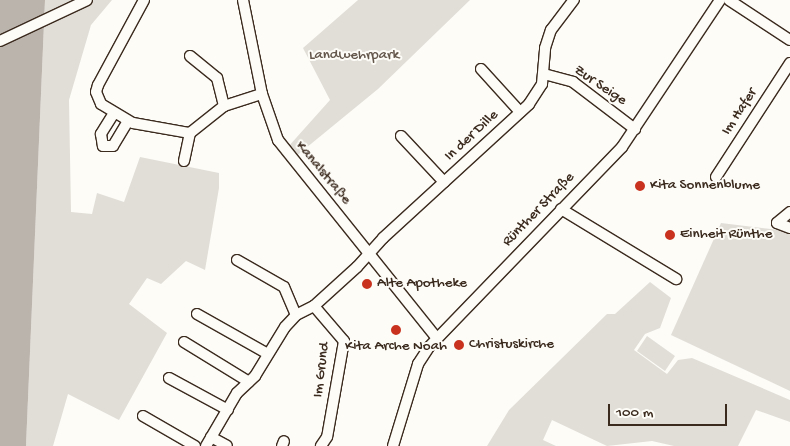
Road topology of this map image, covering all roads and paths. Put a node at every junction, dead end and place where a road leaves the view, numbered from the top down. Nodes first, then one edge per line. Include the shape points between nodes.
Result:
1 (87, 0) edge
2 (144, 0) edge
3 (243, 0) edge
4 (574, 0) edge
5 (720, 0) edge
6 (729, 0) edge
7 (790, 40) edge
8 (0, 41) edge
9 (190, 56) dead end
10 (790, 64) edge
11 (481, 69) dead end
12 (544, 74) junction
13 (262, 94) junction
14 (224, 106) junction
15 (114, 112) junction
16 (520, 112) junction
17 (128, 121) junction
18 (635, 129) junction
19 (190, 133) junction
20 (401, 136) dead end
21 (184, 161) dead end
22 (716, 177) dead end
23 (444, 182) junction
24 (561, 209) junction
25 (790, 212) edge
26 (790, 228) edge
27 (369, 252) junction
28 (237, 260) dead end
29 (676, 279) dead end
30 (314, 306) junction
31 (197, 314) dead end
32 (296, 315) junction
33 (436, 337) junction
34 (184, 342) dead end
35 (268, 354) junction
36 (169, 378) dead end
37 (250, 382) junction
38 (228, 410) junction
39 (143, 416) dead end
40 (209, 442) edge
41 (195, 446) edge
42 (227, 446) edge
43 (321, 446) edge
44 (393, 446) edge

1 - 8 street
2 - 15 street via 96,92 101,104
3 - 13 street, Kanalstraße
4 - 12 street, In der Dille via 548,40
5 - 18 street, Rünther Straße
6 - 7 street
9 - 14 street via 217,78
10 - 22 street, Im Hafer
11 - 16 street, In der Dille
12 - 16 street, In der Dille via 536,94
12 - 18 street, Zur Seige via 573,82
13 - 14 street
13 - 27 street, Kanalstraße via 273,132 282,148
14 - 19 street
15 - 17 street
15 - 17 street via 100,134 103,146 113,146
16 - 23 street, In der Dille
17 - 19 street
18 - 24 street, Rünther Straße
19 - 21 street
20 - 23 street, In der Dille
23 - 27 street, In der Dille
24 - 29 street
24 - 33 street, Rünther Straße
25 - 26 street via 777,223
27 - 30 street, In der Dille
27 - 33 street, Kanalstraße
28 - 32 street via 284,286
30 - 32 street, In der Dille
30 - 43 street, Im Grund via 344,341 327,437
31 - 35 street
32 - 35 street
33 - 44 street, Rünther Straße via 418,364
34 - 37 street
35 - 37 street
36 - 38 street
37 - 38 street via 237,393
38 - 40 street
39 - 41 street
40 - 42 street

